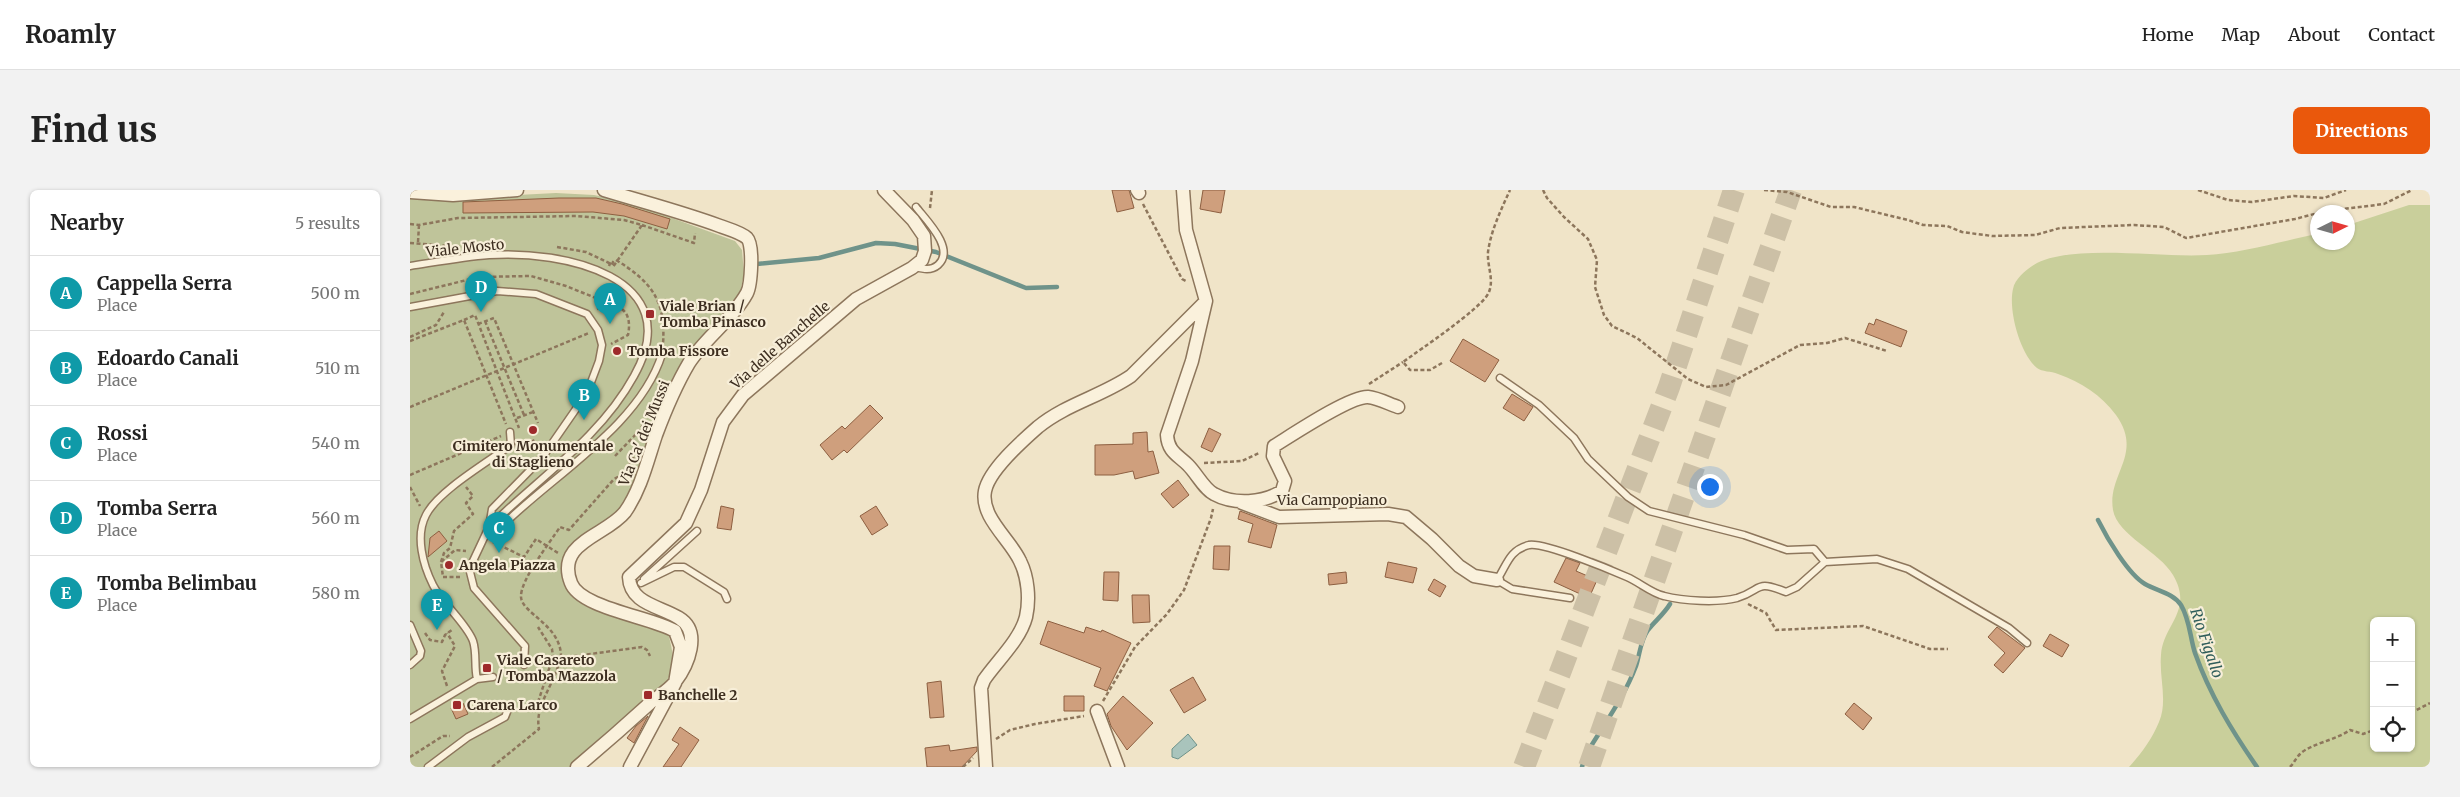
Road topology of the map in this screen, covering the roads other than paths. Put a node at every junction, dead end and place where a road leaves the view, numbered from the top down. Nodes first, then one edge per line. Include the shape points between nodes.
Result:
1 (517, 190) edge
2 (604, 190) edge
3 (884, 190) edge
4 (1183, 190) edge
5 (410, 192) edge
6 (916, 207) dead end
7 (410, 266) edge
8 (915, 267) junction
9 (1204, 295) junction
10 (410, 307) edge
11 (662, 354) dead end
12 (1500, 378) dead end
13 (1398, 407) dead end
14 (510, 432) road end
15 (1237, 502) junction
16 (489, 527) junction
17 (698, 531) dead end
18 (1825, 562) junction
19 (1497, 580) junction
20 (641, 583) junction
21 (636, 596) junction
22 (1570, 598) dead end
23 (727, 599) dead end
24 (410, 625) edge
25 (414, 641) edge
26 (2028, 643) dead end
27 (524, 664) road end
28 (410, 665) edge
29 (493, 676) dead end
30 (476, 679) junction
31 (674, 683) junction
32 (1097, 711) road end
33 (508, 712) dead end
34 (410, 719) edge
35 (428, 767) edge
36 (578, 767) edge
37 (630, 767) edge
38 (986, 767) edge
39 (1118, 767) edge

1 - 5 street via 453,195
2 - 31 street, Via Ca' dei Mussi via 742,234 752,246 748,290 740,306 690,362 657,434 637,492 624,513 610,526 582,542 571,557 571,585 582,597 675,630 681,647
3 - 8 street via 924,236 925,251
4 - 9 street via 1186,230
6 - 8 lane via 940,241 944,253 934,268
7 - 16 lane, Viale Mosto via 490,255 553,258 581,264 617,280 634,294 646,311 648,330 642,361 607,416 576,450 523,493
8 - 21 street, Via delle Banchelle via 856,299 743,395 723,422 686,523 629,577 629,586
9 - 15 street, Via Campopiano via 1192,361 1167,435 1168,446 1214,494
9 - 38 street via 1131,376 1117,386 1067,408 1040,426 989,480 985,491 989,514 1020,561 1028,597 1023,625 981,688
10 - 16 lane via 497,291 536,294 587,314 598,330 602,345 587,393 542,458 492,509
11 - 16 lane via 641,394 609,432 567,472 523,504 500,528
12 - 18 lane via 1539,405 1574,438 1588,459 1628,497 1649,511 1744,535 1787,550 1814,549
13 - 15 street, Via Campopiano via 1362,397 1274,446 1273,456 1285,481 1282,492 1261,500
14 - 30 lane via 511,446 447,492 425,516 421,536 423,557 433,585 472,640
15 - 19 street, Via Campopiano via 1279,517 1388,514 1406,517 1459,566 1474,576
16 - 27 lane via 473,561 474,588 525,646
17 - 20 lane
18 - 19 lane via 1797,587 1786,592 1760,586 1736,598 1700,600 1663,596 1627,577 1547,547 1530,545 1511,554
18 - 26 lane via 1877,559 1908,569 2009,628
19 - 22 lane via 1512,590
20 - 21 lane
20 - 23 lane via 674,567 684,567 724,592
21 - 31 street via 680,618 690,633 688,658
24 - 25 lane
25 - 28 lane via 421,651
29 - 30 lane
30 - 34 lane
31 - 36 street
31 - 37 street
32 - 39 street
33 - 35 lane

